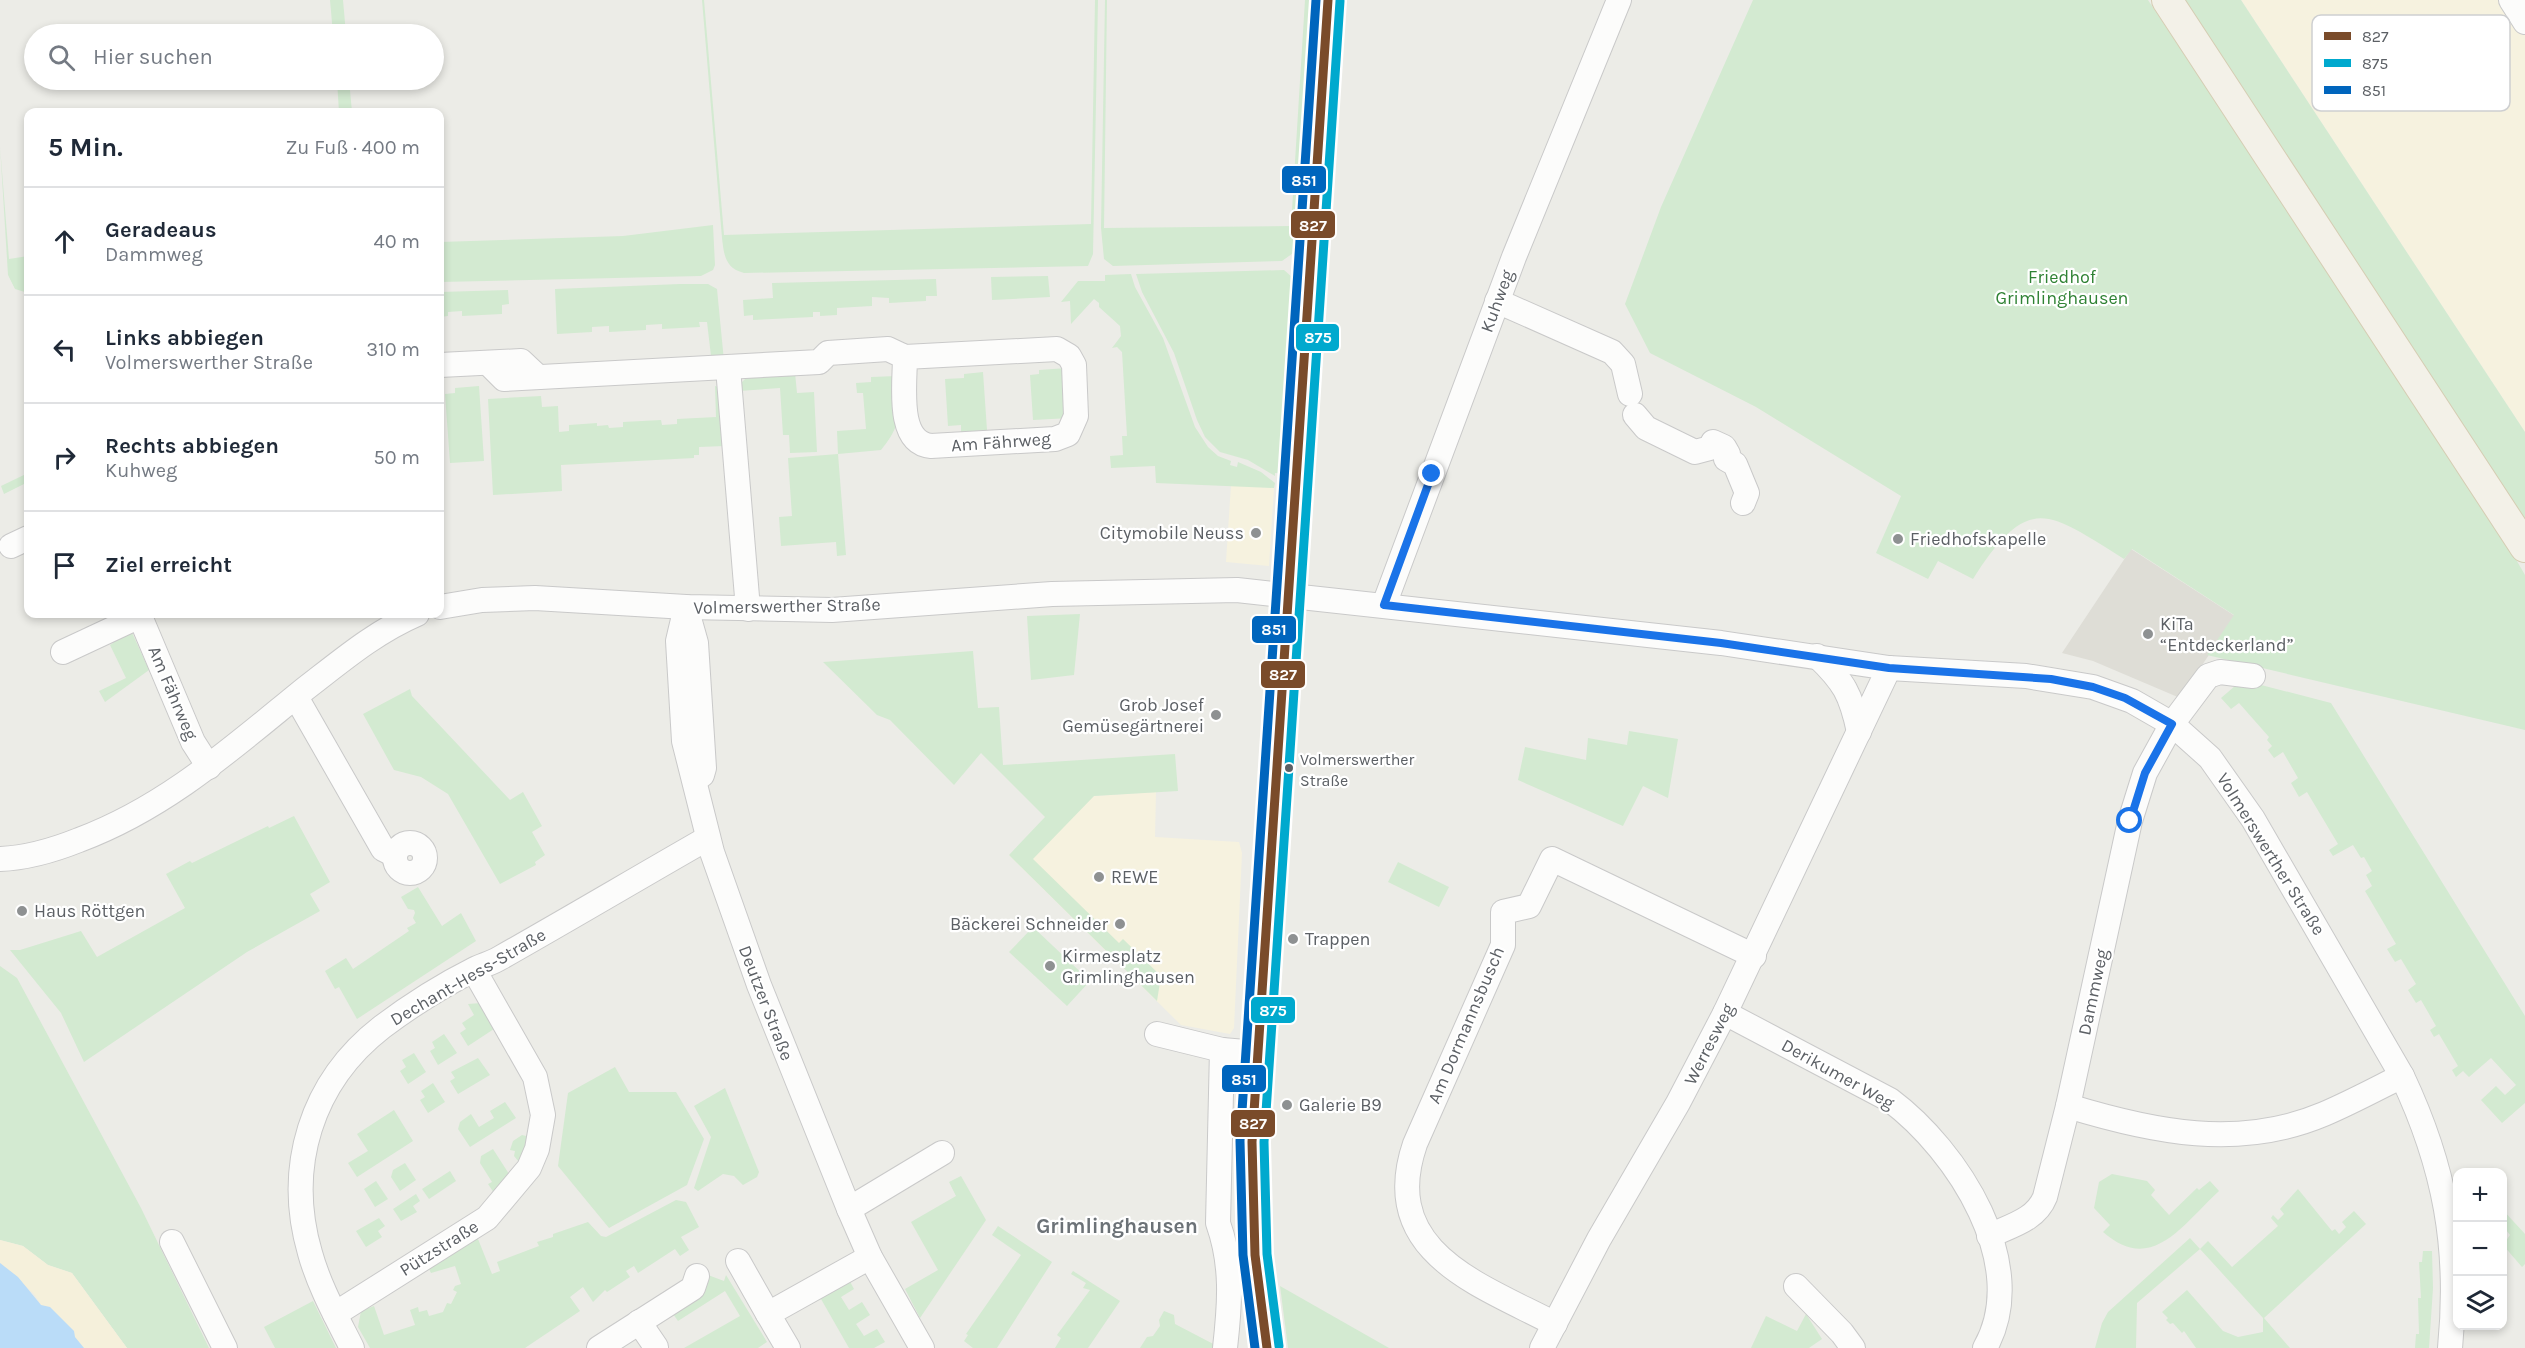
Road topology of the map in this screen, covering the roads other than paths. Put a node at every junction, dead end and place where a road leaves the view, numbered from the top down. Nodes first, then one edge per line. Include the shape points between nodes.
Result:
1 (1328, 0) edge
2 (1619, 0) edge
3 (2167, 0) edge
4 (2511, 0) edge
5 (2525, 22) edge
6 (1497, 301) junction
7 (905, 357) junction
8 (444, 365) edge
9 (728, 368) junction
10 (1743, 503) dead end
11 (2525, 547) edge
12 (1295, 595) junction
13 (1384, 605) junction
14 (444, 606) edge
15 (686, 608) junction
16 (748, 609) junction
17 (134, 618) edge
18 (141, 618) edge
19 (408, 618) edge
20 (63, 652) dead end
21 (1816, 656) junction
22 (1889, 668) junction
23 (2253, 676) dead end
24 (296, 697) junction
25 (2172, 724) junction
26 (1859, 732) junction
27 (208, 767) junction
28 (708, 838) junction
29 (395, 855) dead end
30 (0, 859) edge
31 (1754, 956) junction
32 (474, 970) junction
33 (1725, 1013) junction
34 (1157, 1034) dead end
35 (1222, 1050) junction
36 (1257, 1053) junction
37 (2402, 1076) junction
38 (2068, 1106) junction
39 (942, 1153) dead end
40 (849, 1209) junction
41 (1989, 1236) junction
42 (172, 1242) dead end
43 (870, 1257) junction
44 (738, 1261) dead end
45 (697, 1276) dead end
46 (1796, 1286) dead end
47 (335, 1314) junction
48 (768, 1314) junction
49 (639, 1322) junction
50 (1555, 1324) junction
51 (656, 1347) edge
52 (225, 1348) edge
53 (352, 1348) edge
54 (599, 1348) edge
55 (788, 1348) edge
56 (922, 1348) edge
57 (1225, 1348) edge
58 (1267, 1348) edge
59 (1542, 1348) edge
60 (1853, 1348) edge
61 (1985, 1348) edge
62 (2450, 1348) edge

1 - 12 main road
2 - 6 street, Kuhweg
3 - 11 main road
4 - 5 street
6 - 10 street via 1612,352 1623,364 1632,404 1646,428 1695,452 1710,448 1713,442 1724,447 1726,459 1735,464 1747,493
6 - 13 street, Kuhweg
7 - 7 street, Am Fährweg via 907,424 919,444 1055,439 1068,434 1075,423 1074,365 1061,350
7 - 9 street, Am Fährweg via 888,349 828,353 819,362
8 - 9 street, Am Fährweg via 488,363 504,379
9 - 16 street
12 - 13 street, Volmerswerther Straße
12 - 16 street, Volmerswerther Straße via 1161,590 832,609
12 - 36 main road
13 - 21 street, Volmerswerther Straße
14 - 15 street, Volmerswerther Straße via 535,598
15 - 16 street, Volmerswerther Straße
15 - 28 street, Deutzer Straße via 696,642 704,768 698,792
17 - 20 street, Am Fährweg
18 - 27 street, Am Fährweg via 193,742
19 - 24 street via 358,646
21 - 22 street, Volmerswerther Straße
21 - 26 street via 1845,685
22 - 25 street, Volmerswerther Straße via 2026,676 2093,687 2132,701
22 - 26 street, Werresweg
23 - 25 street, Dammweg via 2220,672 2208,676
24 - 27 street
24 - 29 street via 383,849
25 - 37 street, Volmerswerther Straße via 2210,758 2253,819
25 - 38 street, Dammweg via 2138,791
26 - 31 street, Werresweg
27 - 30 street via 164,800 116,825 61,847
28 - 32 street, Dechant-Hess-Straße
28 - 40 street, Deutzer Straße via 747,952
31 - 33 street, Werresweg
31 - 50 street, Am Dormannsbusch via 1552,859 1528,906 1503,912 1503,945 1415,1144 1409,1161 1407,1195 1421,1238 1441,1261
32 - 47 street, Dechant-Hess-Straße via 407,1010 360,1046 336,1072 316,1108 303,1154 300,1203 310,1254
32 - 47 street, Pützstraße via 535,1077 543,1114 537,1149 529,1168 487,1218
33 - 41 street, Derikumer Weg via 1877,1092 1902,1110 1935,1140 1952,1163
33 - 50 street, Werresweg
34 - 35 street
35 - 36 street
35 - 57 street via 1218,1223 1231,1284
36 - 58 main road via 1252,1201
37 - 38 street via 2323,1114 2275,1128 2229,1135 2151,1129
37 - 62 street, Volmerswerther Straße via 2424,1128 2447,1214 2455,1293
38 - 41 street, Dammweg via 2040,1209
39 - 40 street
40 - 43 street, Deutzer Straße
41 - 61 street, Derikumer Weg via 2001,1297 1998,1318
42 - 52 street
43 - 48 street
43 - 56 street, Deutzer Straße
44 - 48 street
45 - 49 street via 693,1288
46 - 60 street
47 - 53 street, Dechant-Hess-Straße
48 - 55 street
49 - 51 street
49 - 54 street
50 - 59 street, Werresweg

